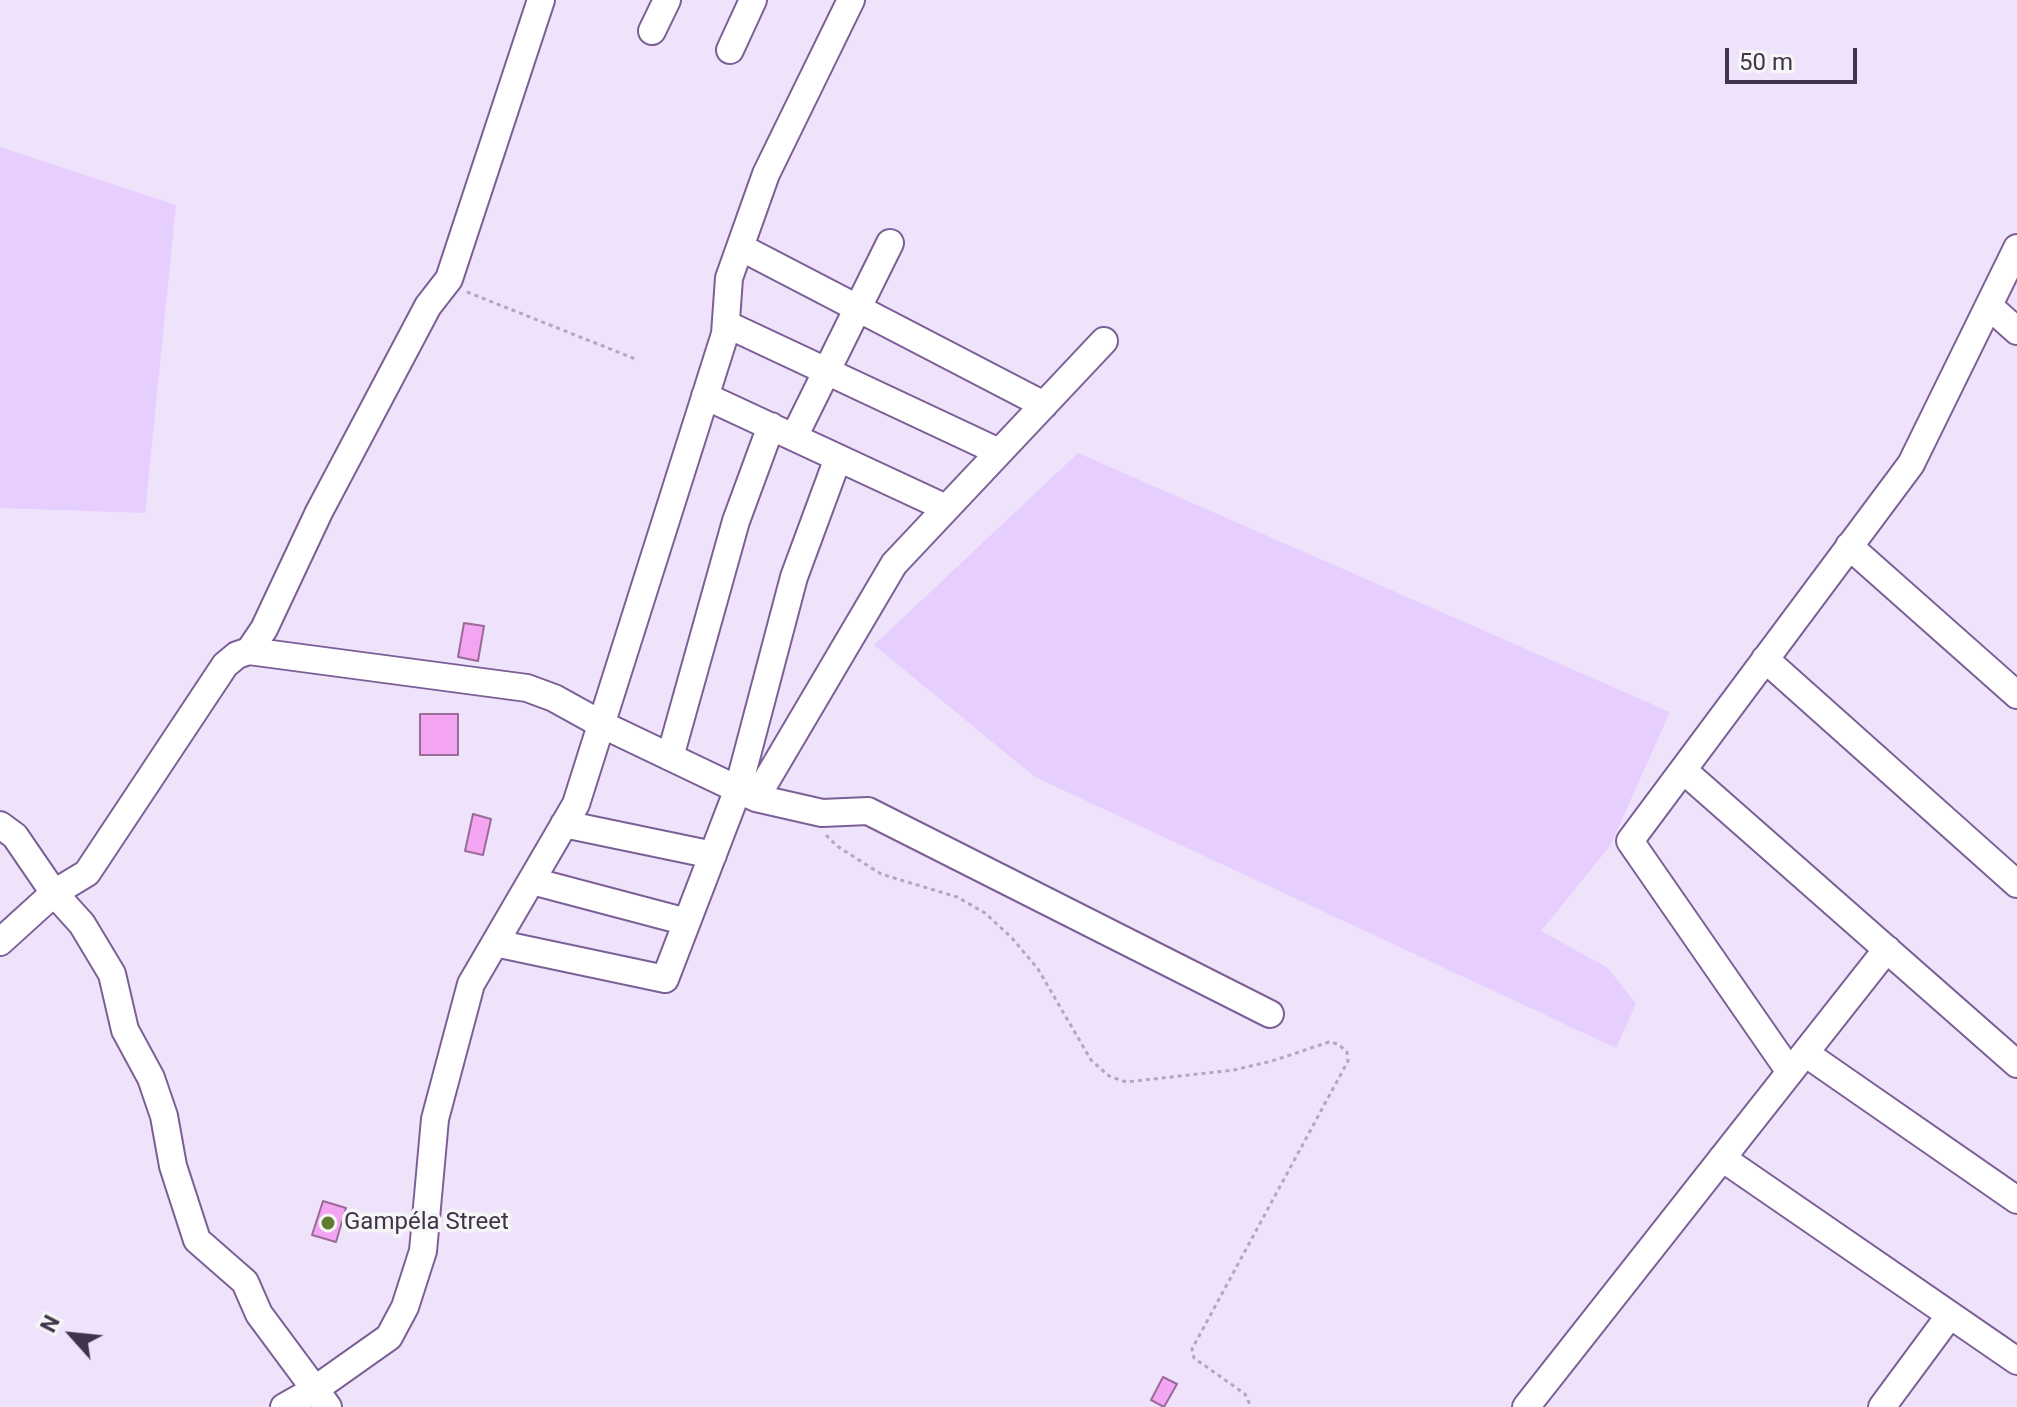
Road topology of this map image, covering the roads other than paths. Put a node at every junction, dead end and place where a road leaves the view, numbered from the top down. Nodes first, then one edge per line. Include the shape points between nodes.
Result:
1 (541, 0) edge
2 (667, 0) edge
3 (753, 0) edge
4 (851, 0) edge
5 (652, 31) dead end
6 (730, 50) dead end
7 (890, 243) dead end
8 (740, 247) junction
9 (2017, 248) edge
10 (1989, 306) junction
11 (858, 309) junction
12 (726, 324) junction
13 (2017, 331) edge
14 (1104, 341) dead end
15 (827, 371) junction
16 (705, 396) junction
17 (1044, 405) junction
18 (782, 431) junction
19 (999, 452) junction
20 (838, 458) junction
21 (946, 508) junction
22 (1849, 546) junction
23 (249, 651) junction
24 (1765, 659) junction
25 (2017, 695) edge
26 (601, 724) junction
27 (670, 757) junction
28 (1683, 770) junction
29 (747, 794) junction
30 (564, 824) junction
31 (0, 825) edge
32 (713, 855) junction
33 (532, 881) junction
34 (2017, 884) edge
35 (54, 893) junction
36 (687, 922) junction
37 (0, 942) edge
38 (495, 943) junction
39 (1887, 949) junction
40 (1270, 1014) dead end
41 (1798, 1062) junction
42 (2017, 1064) edge
43 (1722, 1158) junction
44 (2017, 1200) edge
45 (1950, 1315) junction
46 (2017, 1361) edge
47 (321, 1398) edge
48 (284, 1407) edge
49 (1526, 1407) edge
50 (1882, 1407) edge

1 - 23 street via 449,279 428,306
2 - 5 street
3 - 6 street
4 - 8 street via 766,174
7 - 11 street
8 - 11 street
8 - 12 street via 729,278
9 - 10 street
10 - 13 street
10 - 22 street via 1911,464
11 - 15 street
11 - 17 street
12 - 15 street
12 - 16 street
14 - 17 street
15 - 18 street
15 - 19 street
16 - 18 street
16 - 26 street
17 - 19 street
18 - 20 street
18 - 27 street via 736,521
19 - 21 street
20 - 21 street
20 - 29 street via 794,577
21 - 29 street via 894,564
22 - 24 street
22 - 25 street
23 - 26 street via 527,688
23 - 35 street via 225,665 87,873
24 - 28 street
24 - 34 street
26 - 27 street
26 - 30 street via 576,804
27 - 29 street
28 - 39 street
28 - 41 street via 1630,841
29 - 32 street
29 - 40 street via 822,813 868,811
30 - 32 street
30 - 33 street
31 - 35 street via 15,836
32 - 36 street
33 - 36 street
33 - 38 street
35 - 37 street
35 - 47 street via 82,924 112,974 125,1030 164,1116 173,1166 197,1240 245,1282 259,1314
36 - 38 street via 665,979
38 - 47 street via 471,984 435,1119 423,1251 405,1307 389,1337
39 - 41 street
39 - 42 street
41 - 43 street
41 - 44 street
43 - 45 street
43 - 49 street
45 - 46 street
45 - 50 street
47 - 48 street

